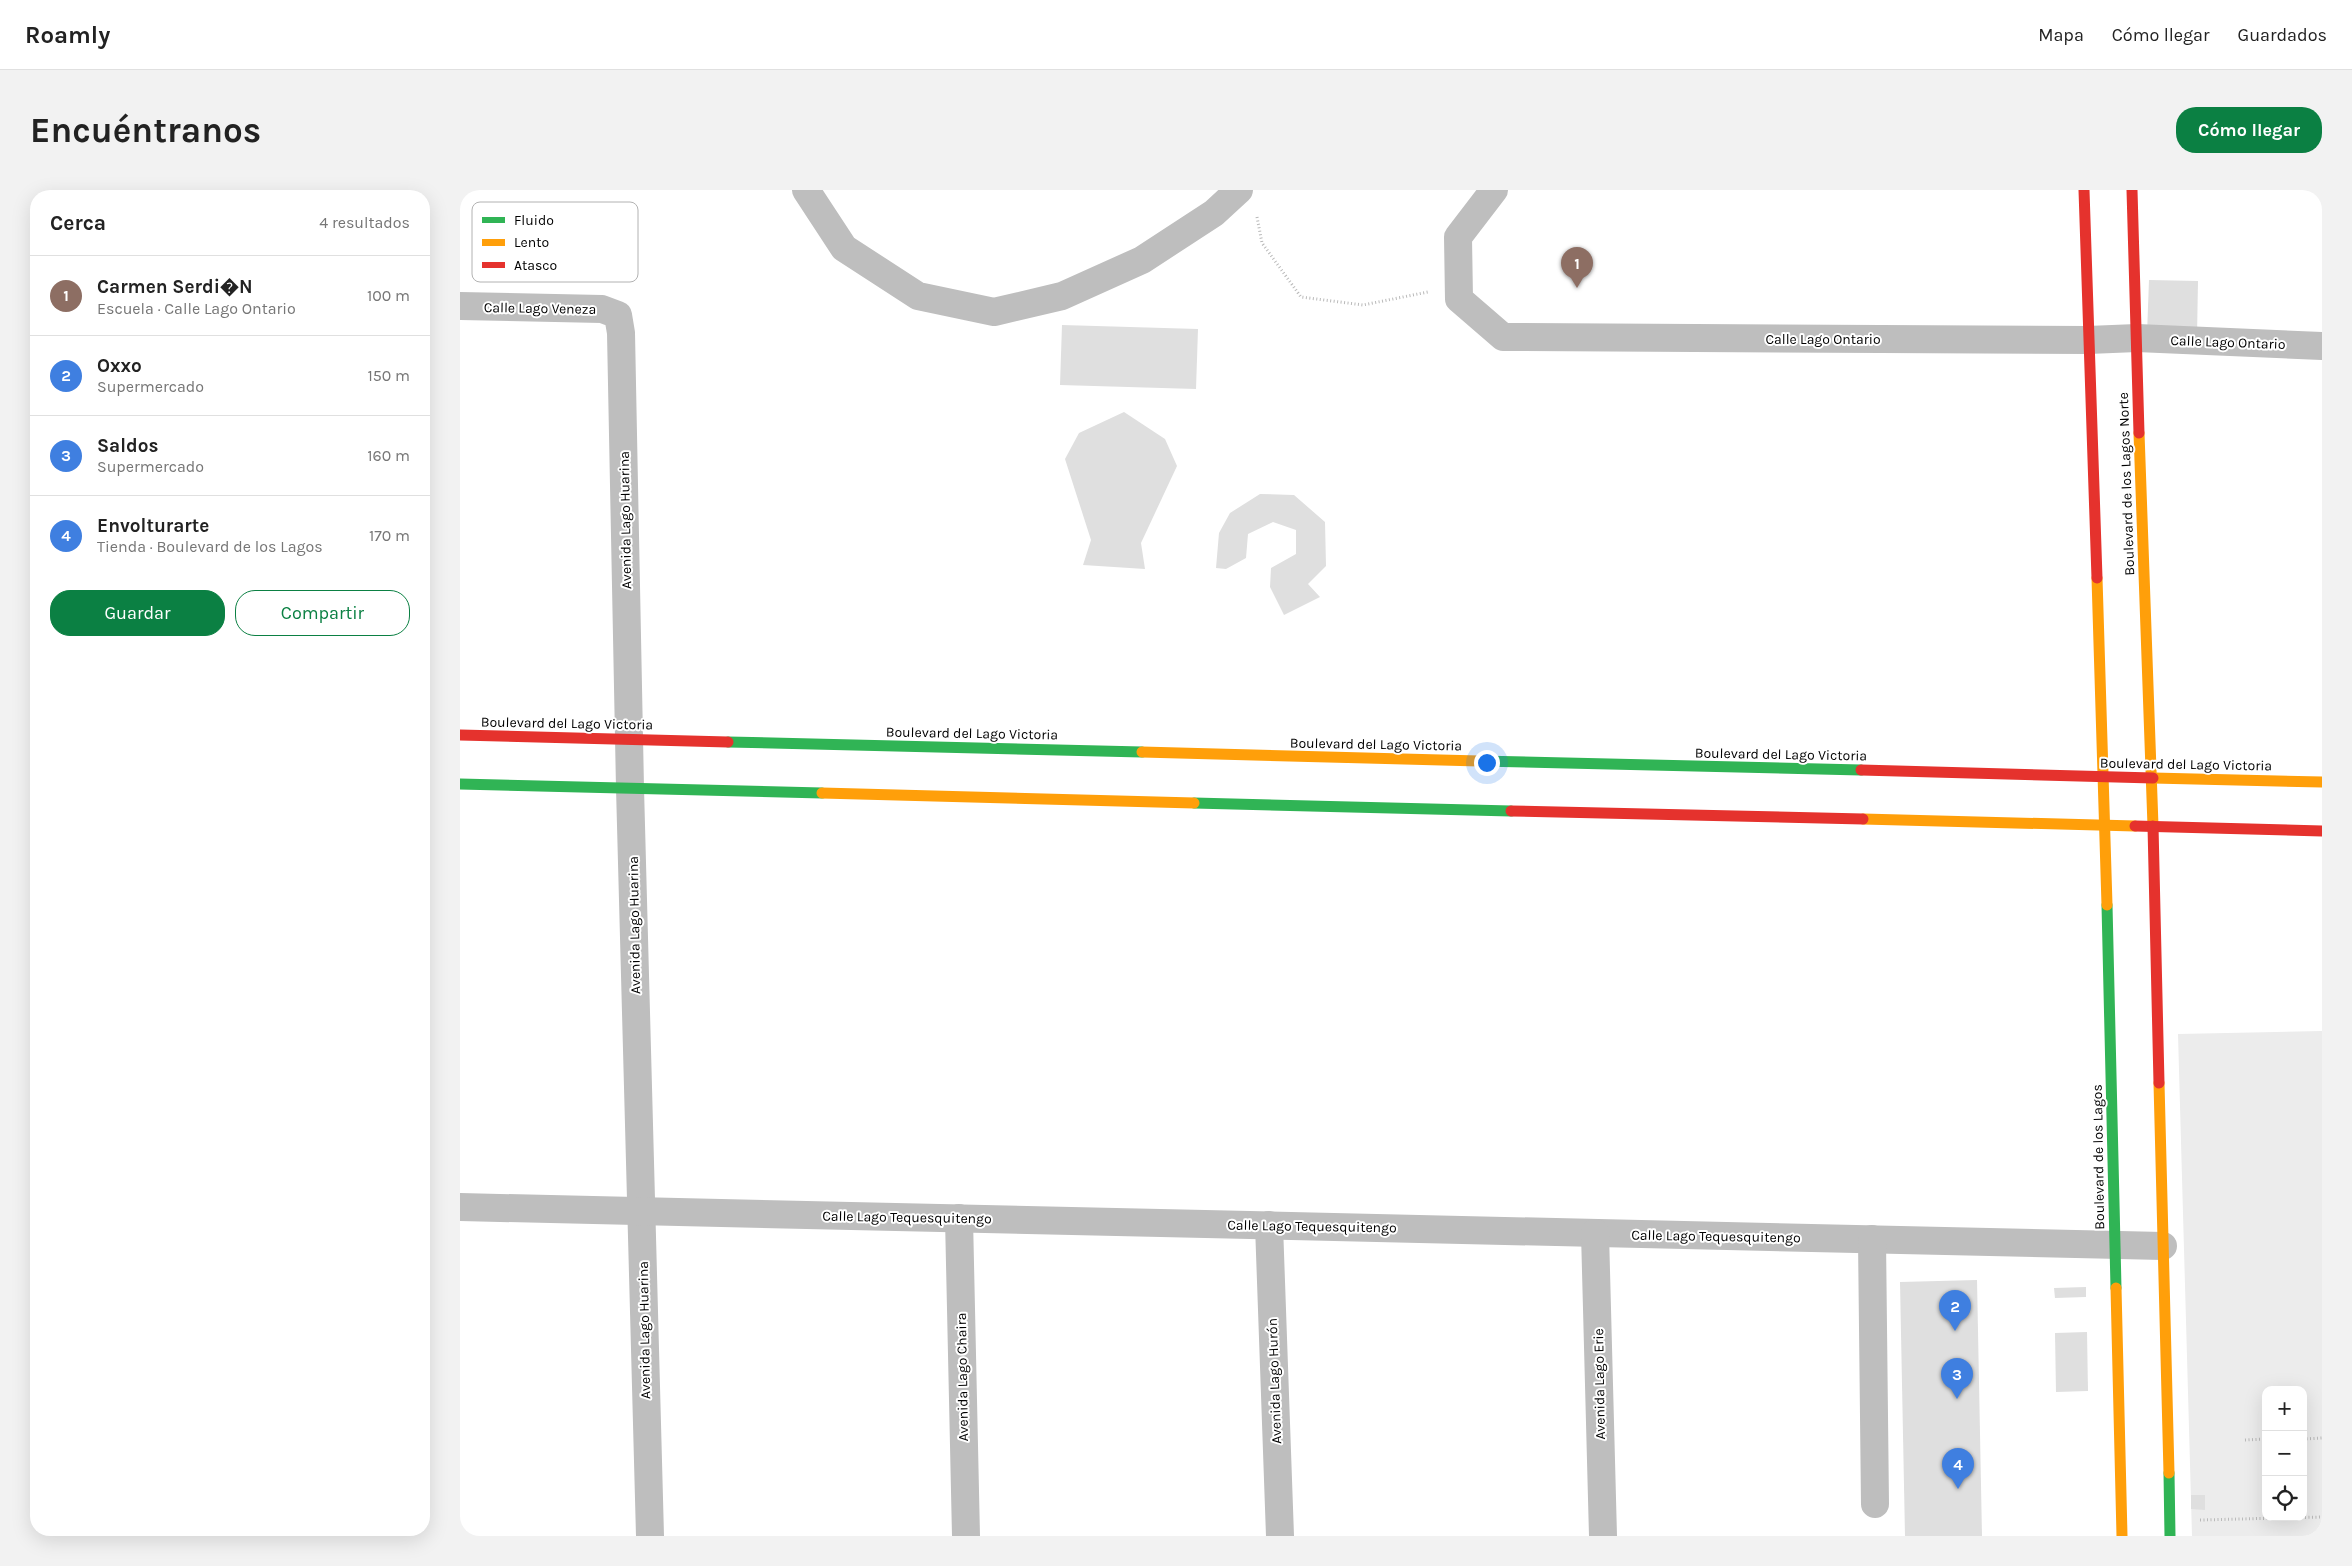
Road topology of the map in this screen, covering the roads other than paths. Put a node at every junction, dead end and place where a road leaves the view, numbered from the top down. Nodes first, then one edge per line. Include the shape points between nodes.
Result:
1 (806, 190) edge
2 (1494, 190) edge
3 (2084, 190) edge
4 (2132, 190) edge
5 (1247, 199) edge
6 (460, 306) edge
7 (618, 315) joint
8 (2137, 338) junction
9 (2088, 340) junction
10 (2322, 346) edge
11 (460, 735) edge
12 (629, 739) junction
13 (2103, 778) junction
14 (2152, 778) junction
15 (2322, 782) edge
16 (460, 784) edge
17 (630, 788) junction
18 (2105, 824) junction
19 (2153, 827) junction
20 (2322, 831) edge
21 (460, 1206) edge
22 (641, 1211) junction
23 (959, 1218) junction
24 (1269, 1225) junction
25 (1595, 1233) junction
26 (1872, 1239) junction
27 (2115, 1245) junction
28 (2163, 1246) junction
29 (1875, 1504) dead end
30 (650, 1536) edge
31 (966, 1536) edge
32 (1280, 1536) edge
33 (1603, 1536) edge
34 (2122, 1536) edge
35 (2170, 1536) edge

1 - 5 street via 844,248 901,285 918,296 994,312 1062,296 1142,260 1214,213
2 - 9 street, Calle Lago Ontario via 1458,236 1459,299 1503,337
3 - 9 main road
4 - 8 main road, Boulevard de los Lagos Norte
6 - 7 street, Calle Lago Veneza via 602,309
7 - 12 street, Avenida Lago Huarina via 621,332
8 - 9 street, Calle Lago Ontario
8 - 10 street, Calle Lago Ontario
8 - 14 main road, Boulevard de los Lagos Norte
9 - 13 main road
11 - 12 main road, Boulevard del Lago Victoria
12 - 13 main road, Boulevard del Lago Victoria
12 - 17 street, Avenida Lago Huarina
13 - 14 main road, Boulevard del Lago Victoria
13 - 18 main road, Boulevard de los Lagos
14 - 15 main road, Boulevard del Lago Victoria
14 - 19 main road
16 - 17 main road
17 - 18 main road
17 - 22 street, Avenida Lago Huarina
18 - 19 main road
18 - 27 main road, Boulevard de los Lagos
19 - 20 main road
19 - 28 main road
21 - 22 street, Calle Lago Tequesquitengo
22 - 23 street, Calle Lago Tequesquitengo
22 - 30 street, Avenida Lago Huarina
23 - 24 street, Calle Lago Tequesquitengo
23 - 31 street, Avenida Lago Chaira
24 - 25 street, Calle Lago Tequesquitengo
24 - 32 street, Avenida Lago Hurón
25 - 26 street, Calle Lago Tequesquitengo
25 - 33 street, Avenida Lago Erie
26 - 27 street, Calle Lago Tequesquitengo
26 - 29 street
27 - 28 street, Calle Lago Tequesquitengo
27 - 34 main road, Boulevard de los Lagos
28 - 35 main road

